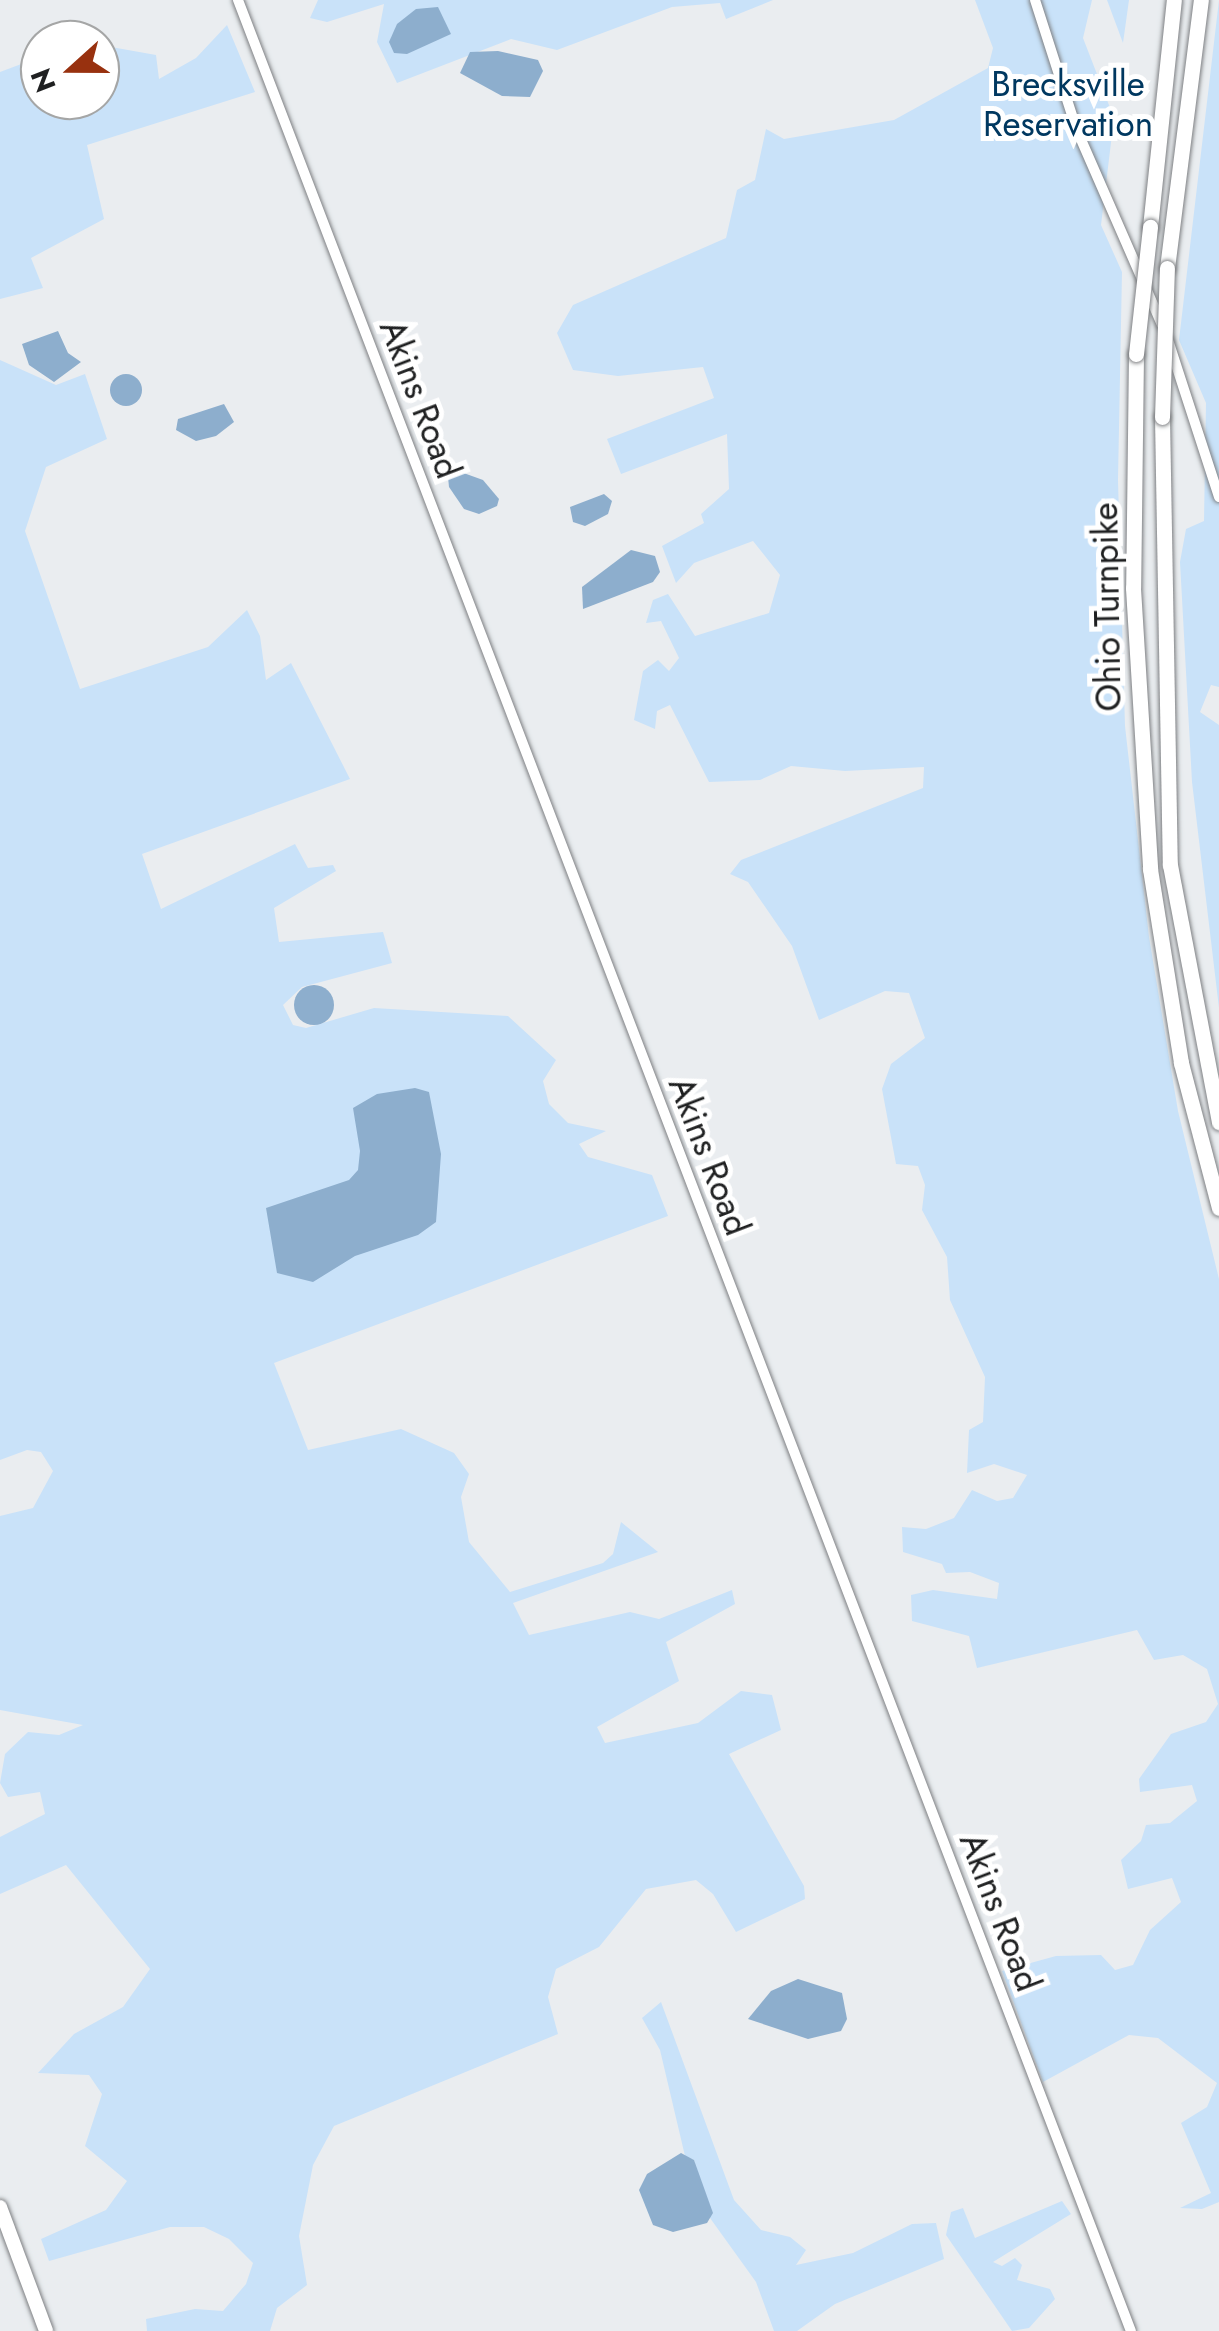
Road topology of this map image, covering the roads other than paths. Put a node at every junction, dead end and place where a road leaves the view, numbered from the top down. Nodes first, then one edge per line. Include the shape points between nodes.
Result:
1 (238, 0) edge
2 (1034, 0) edge
3 (1174, 0) edge
4 (1201, 0) edge
5 (1219, 497) edge
6 (1219, 1122) edge
7 (1219, 1208) edge
8 (0, 2207) edge
9 (46, 2331) edge
10 (1131, 2331) edge

1 - 10 street, Akins Road
2 - 5 street via 1076,128 1170,348
3 - 7 highway, Ohio Turnpike, bridge via 1136,354 1133,588 1150,869 1182,1063
4 - 6 highway, Ohio Turnpike, bridge via 1167,268 1162,416 1170,865
8 - 9 main road

